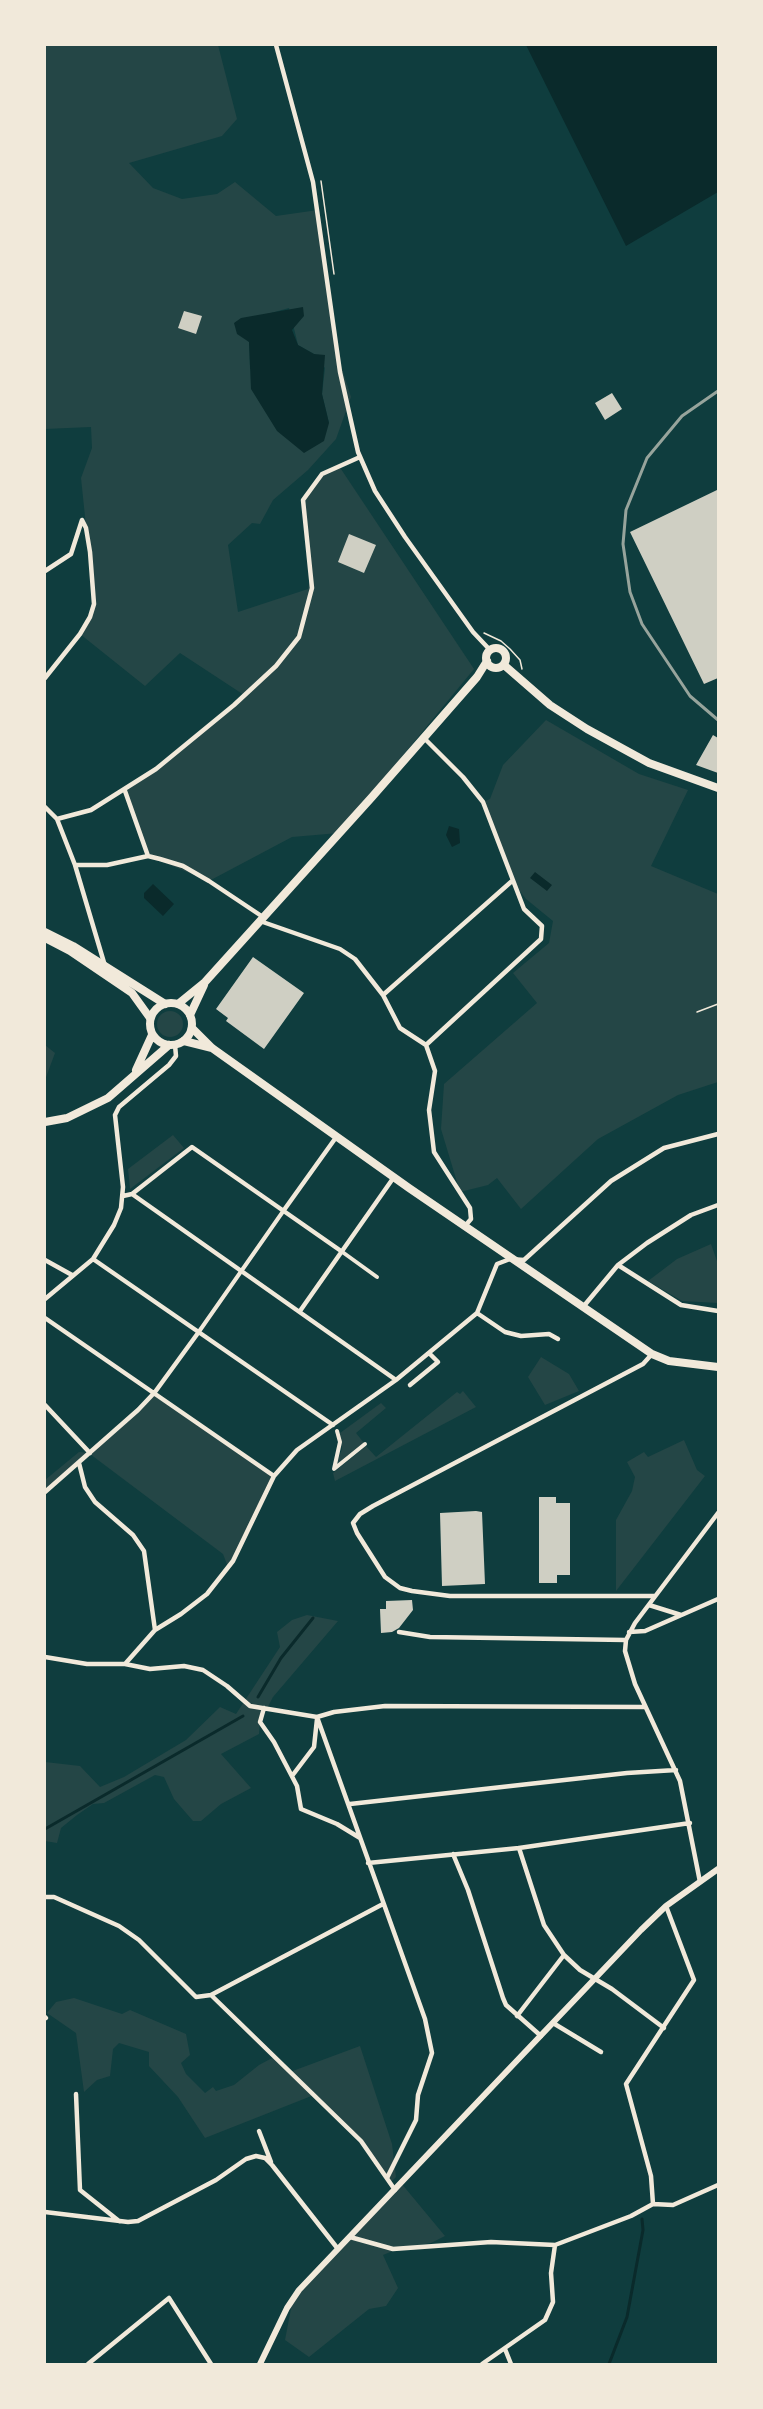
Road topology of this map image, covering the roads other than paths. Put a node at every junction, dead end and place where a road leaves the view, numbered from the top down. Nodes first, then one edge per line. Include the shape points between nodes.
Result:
1 (276, 45) edge
2 (360, 457) junction
3 (45, 571) edge
4 (489, 650) junction
5 (487, 661) junction
6 (499, 666) junction
7 (45, 678) edge
8 (472, 683) junction
9 (424, 738) junction
10 (718, 788) edge
11 (125, 790) junction
12 (45, 807) edge
13 (57, 819) junction
14 (148, 856) junction
15 (75, 865) junction
16 (512, 881) junction
17 (262, 919) junction
18 (45, 932) edge
19 (45, 938) edge
20 (106, 967) junction
21 (205, 982) junction
22 (383, 995) junction
23 (165, 1004) junction
24 (178, 1004) junction
25 (190, 1015) junction
26 (150, 1018) junction
27 (192, 1028) junction
28 (152, 1035) junction
29 (184, 1041) junction
30 (172, 1045) junction
31 (426, 1045) junction
32 (212, 1048) junction
33 (127, 1082) junction
34 (45, 1122) edge
35 (718, 1134) edge
36 (337, 1136) junction
37 (394, 1177) junction
38 (132, 1194) junction
39 (123, 1196) junction
40 (718, 1205) edge
41 (284, 1210) junction
42 (465, 1226) junction
43 (341, 1251) junction
44 (93, 1259) junction
45 (510, 1259) junction
46 (45, 1260) edge
47 (618, 1265) junction
48 (242, 1271) junction
49 (72, 1275) junction
50 (377, 1277) dead end
51 (45, 1299) edge
52 (583, 1308) junction
53 (300, 1311) junction
54 (718, 1311) edge
55 (477, 1313) junction
56 (45, 1318) edge
57 (198, 1333) junction
58 (558, 1339) dead end
59 (429, 1353) junction
60 (652, 1354) junction
61 (718, 1367) edge
62 (396, 1380) junction
63 (410, 1385) dead end
64 (155, 1392) junction
65 (45, 1405) edge
66 (333, 1425) junction
67 (337, 1431) dead end
68 (365, 1444) dead end
69 (90, 1454) junction
70 (79, 1463) junction
71 (274, 1476) junction
72 (45, 1492) edge
73 (718, 1514) edge
74 (656, 1596) junction
75 (718, 1599) edge
76 (649, 1605) junction
77 (684, 1616) junction
78 (155, 1630) junction
79 (399, 1632) dead end
80 (629, 1632) junction
81 (626, 1640) junction
82 (45, 1657) edge
83 (125, 1664) junction
84 (645, 1707) junction
85 (264, 1708) junction
86 (317, 1717) junction
87 (676, 1770) junction
88 (292, 1776) junction
89 (350, 1804) junction
90 (690, 1822) junction
91 (360, 1838) junction
92 (519, 1848) junction
93 (453, 1854) junction
94 (368, 1863) junction
95 (718, 1869) edge
96 (700, 1882) junction
97 (45, 1897) edge
98 (382, 1904) junction
99 (666, 1906) junction
100 (564, 1955) junction
101 (594, 1980) junction
102 (211, 1995) junction
103 (518, 2016) junction
104 (553, 2024) junction
105 (664, 2028) junction
106 (541, 2036) junction
107 (601, 2052) dead end
108 (76, 2094) dead end
109 (259, 2131) dead end
110 (272, 2165) junction
111 (387, 2178) junction
112 (718, 2185) edge
113 (395, 2190) junction
114 (653, 2204) junction
115 (45, 2212) edge
116 (119, 2221) junction
117 (350, 2237) junction
118 (555, 2246) junction
119 (338, 2249) junction
120 (505, 2349) junction
121 (88, 2364) edge
122 (211, 2364) edge
123 (260, 2364) edge
124 (482, 2364) edge
125 (511, 2364) edge

1 - 2 street via 313,182 340,372
2 - 4 street via 375,491 399,528
2 - 11 street via 322,474 303,500 312,588 298,637 276,666 234,705 161,766
3 - 7 street via 71,554 82,520 90,552 94,604 80,634
4 - 5 highway
4 - 6 highway via 499,648 504,652 506,658
5 - 6 highway
5 - 8 highway
6 - 8 highway
6 - 10 main road via 587,729 649,763
8 - 9 highway
9 - 16 street via 483,802
9 - 17 highway
11 - 13 street via 91,810
11 - 14 street
12 - 13 street
13 - 15 street
14 - 15 street via 107,865
14 - 17 street via 183,866
15 - 20 street
16 - 22 street
16 - 31 street via 524,909 542,926 541,939
17 - 21 highway
17 - 22 street via 340,949 355,959
18 - 20 main road
19 - 26 main road via 132,993
20 - 23 main road
21 - 24 highway
21 - 25 highway
22 - 31 street via 400,1028
23 - 24 highway
23 - 26 highway
24 - 25 highway
25 - 27 highway
26 - 28 highway
27 - 29 highway
27 - 32 main road
28 - 30 highway via 159,1042
28 - 33 highway via 144,1057
29 - 30 highway
29 - 32 main road
30 - 33 highway
30 - 39 street via 176,1056 170,1065 119,1107 115,1115
31 - 42 street via 435,1071 429,1110 434,1152 470,1208 471,1219
32 - 36 main road
33 - 34 highway via 90,1108
35 - 45 street via 664,1148 625,1171 524,1260
36 - 37 main road
36 - 41 street
37 - 42 main road
37 - 43 street
38 - 39 street
38 - 41 street via 192,1147
38 - 48 street
39 - 44 street via 114,1225
40 - 47 street via 681,1221
41 - 43 street
41 - 48 street
42 - 45 main road
43 - 50 street
43 - 53 street
44 - 49 street
44 - 57 street
45 - 52 main road
45 - 55 street via 497,1264
46 - 49 street
47 - 52 street
47 - 54 street via 681,1305
48 - 53 street
48 - 57 street
49 - 51 street
52 - 60 main road
53 - 62 street
55 - 58 street via 505,1332 521,1336 549,1334
55 - 59 street
56 - 64 street
57 - 64 street
57 - 66 street
59 - 62 street
59 - 63 street via 438,1362
60 - 61 main road via 669,1361
60 - 74 street via 642,1364 373,1506 353,1522 385,1577 412,1591 450,1596
62 - 66 street
64 - 69 street
64 - 71 street
65 - 69 street
66 - 71 street via 297,1450
67 - 68 street via 340,1442 334,1469
69 - 70 street
70 - 72 street
70 - 78 street via 85,1487 95,1502 133,1535 144,1551
71 - 78 street via 233,1561 207,1594
73 - 74 street
74 - 76 street
75 - 77 street
76 - 77 street
76 - 80 street
77 - 80 street via 645,1631
78 - 83 street
79 - 81 street via 430,1637
80 - 81 street
81 - 84 street via 627,1663
82 - 83 street via 87,1664
83 - 85 street via 150,1669 184,1666 203,1670 250,1706
84 - 86 street via 385,1706
84 - 87 street
85 - 86 street
85 - 88 street via 260,1722
86 - 88 street via 314,1747
86 - 89 street
87 - 89 street
87 - 90 street
88 - 91 street via 301,1809
89 - 91 street
90 - 92 street
90 - 96 street
91 - 94 street
92 - 93 street
92 - 100 street via 544,1925
93 - 94 street
93 - 103 street via 503,1998
94 - 98 street
95 - 96 street
96 - 99 street
97 - 102 street via 54,1897 119,1926 139,1940 196,1997
98 - 102 street
98 - 111 street via 425,2019 432,2053 418,2096 416,2120
99 - 101 street
99 - 105 street via 694,1980
100 - 101 street
100 - 103 street
101 - 104 street
101 - 105 street
102 - 111 street via 361,2140
103 - 106 street
104 - 106 street
104 - 107 street
105 - 114 street via 626,2084 651,2176
106 - 113 street
108 - 116 street via 80,2190
109 - 110 street
110 - 116 street via 265,2158 246,2159 216,2180 138,2221
110 - 119 street
111 - 113 street
112 - 114 street via 673,2205
113 - 117 street
114 - 118 street
115 - 116 street
117 - 118 street via 393,2249 491,2242
117 - 119 street
118 - 120 street via 551,2273 553,2302 544,2320
119 - 123 street via 294,2296
120 - 124 street
120 - 125 street
121 - 122 street via 169,2298

